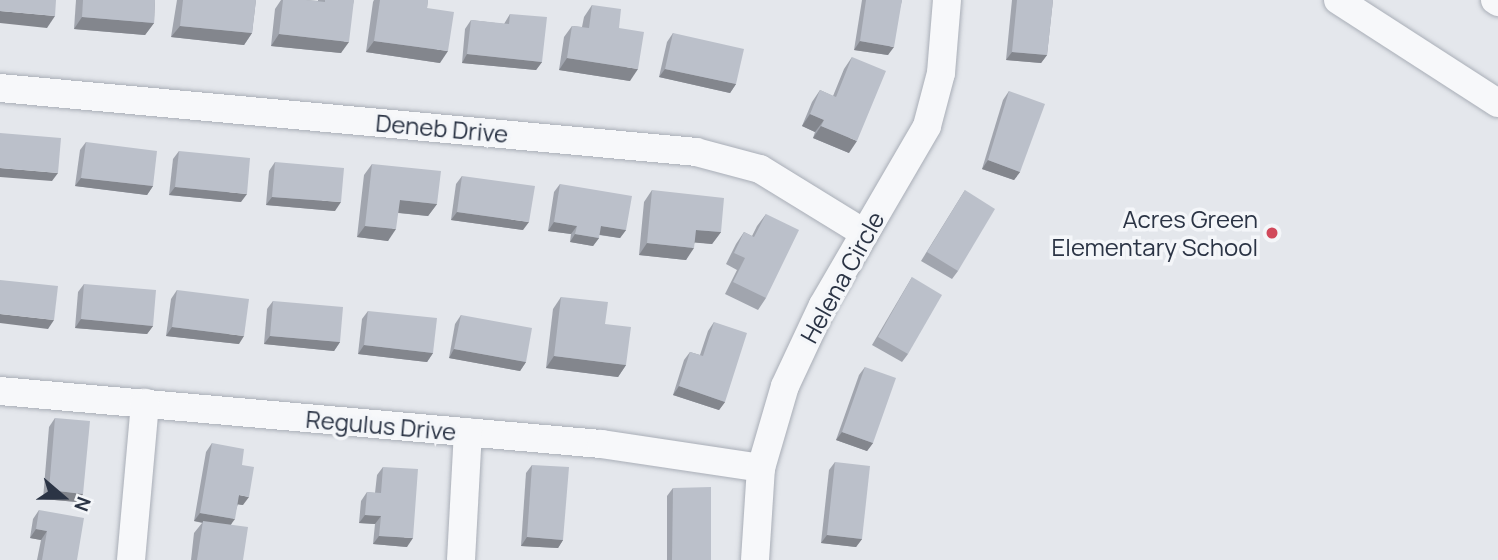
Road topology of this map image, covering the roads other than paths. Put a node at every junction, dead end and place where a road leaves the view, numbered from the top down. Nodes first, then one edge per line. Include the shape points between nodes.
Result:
1 (947, 0) edge
2 (1338, 0) edge
3 (0, 88) edge
4 (1498, 103) edge
5 (864, 233) junction
6 (0, 391) edge
7 (145, 403) junction
8 (468, 432) junction
9 (761, 468) junction
10 (131, 560) edge
11 (461, 560) edge
12 (755, 560) edge

1 - 5 street, Helena Circle via 941,73 927,125
2 - 4 street
3 - 5 street, Deneb Drive via 707,153 760,169
5 - 9 street, Helena Circle via 785,386
6 - 7 street, Regulus Drive
7 - 8 street, Regulus Drive
7 - 10 street
8 - 9 street, Regulus Drive via 601,444
8 - 11 street
9 - 12 street, Helena Circle

